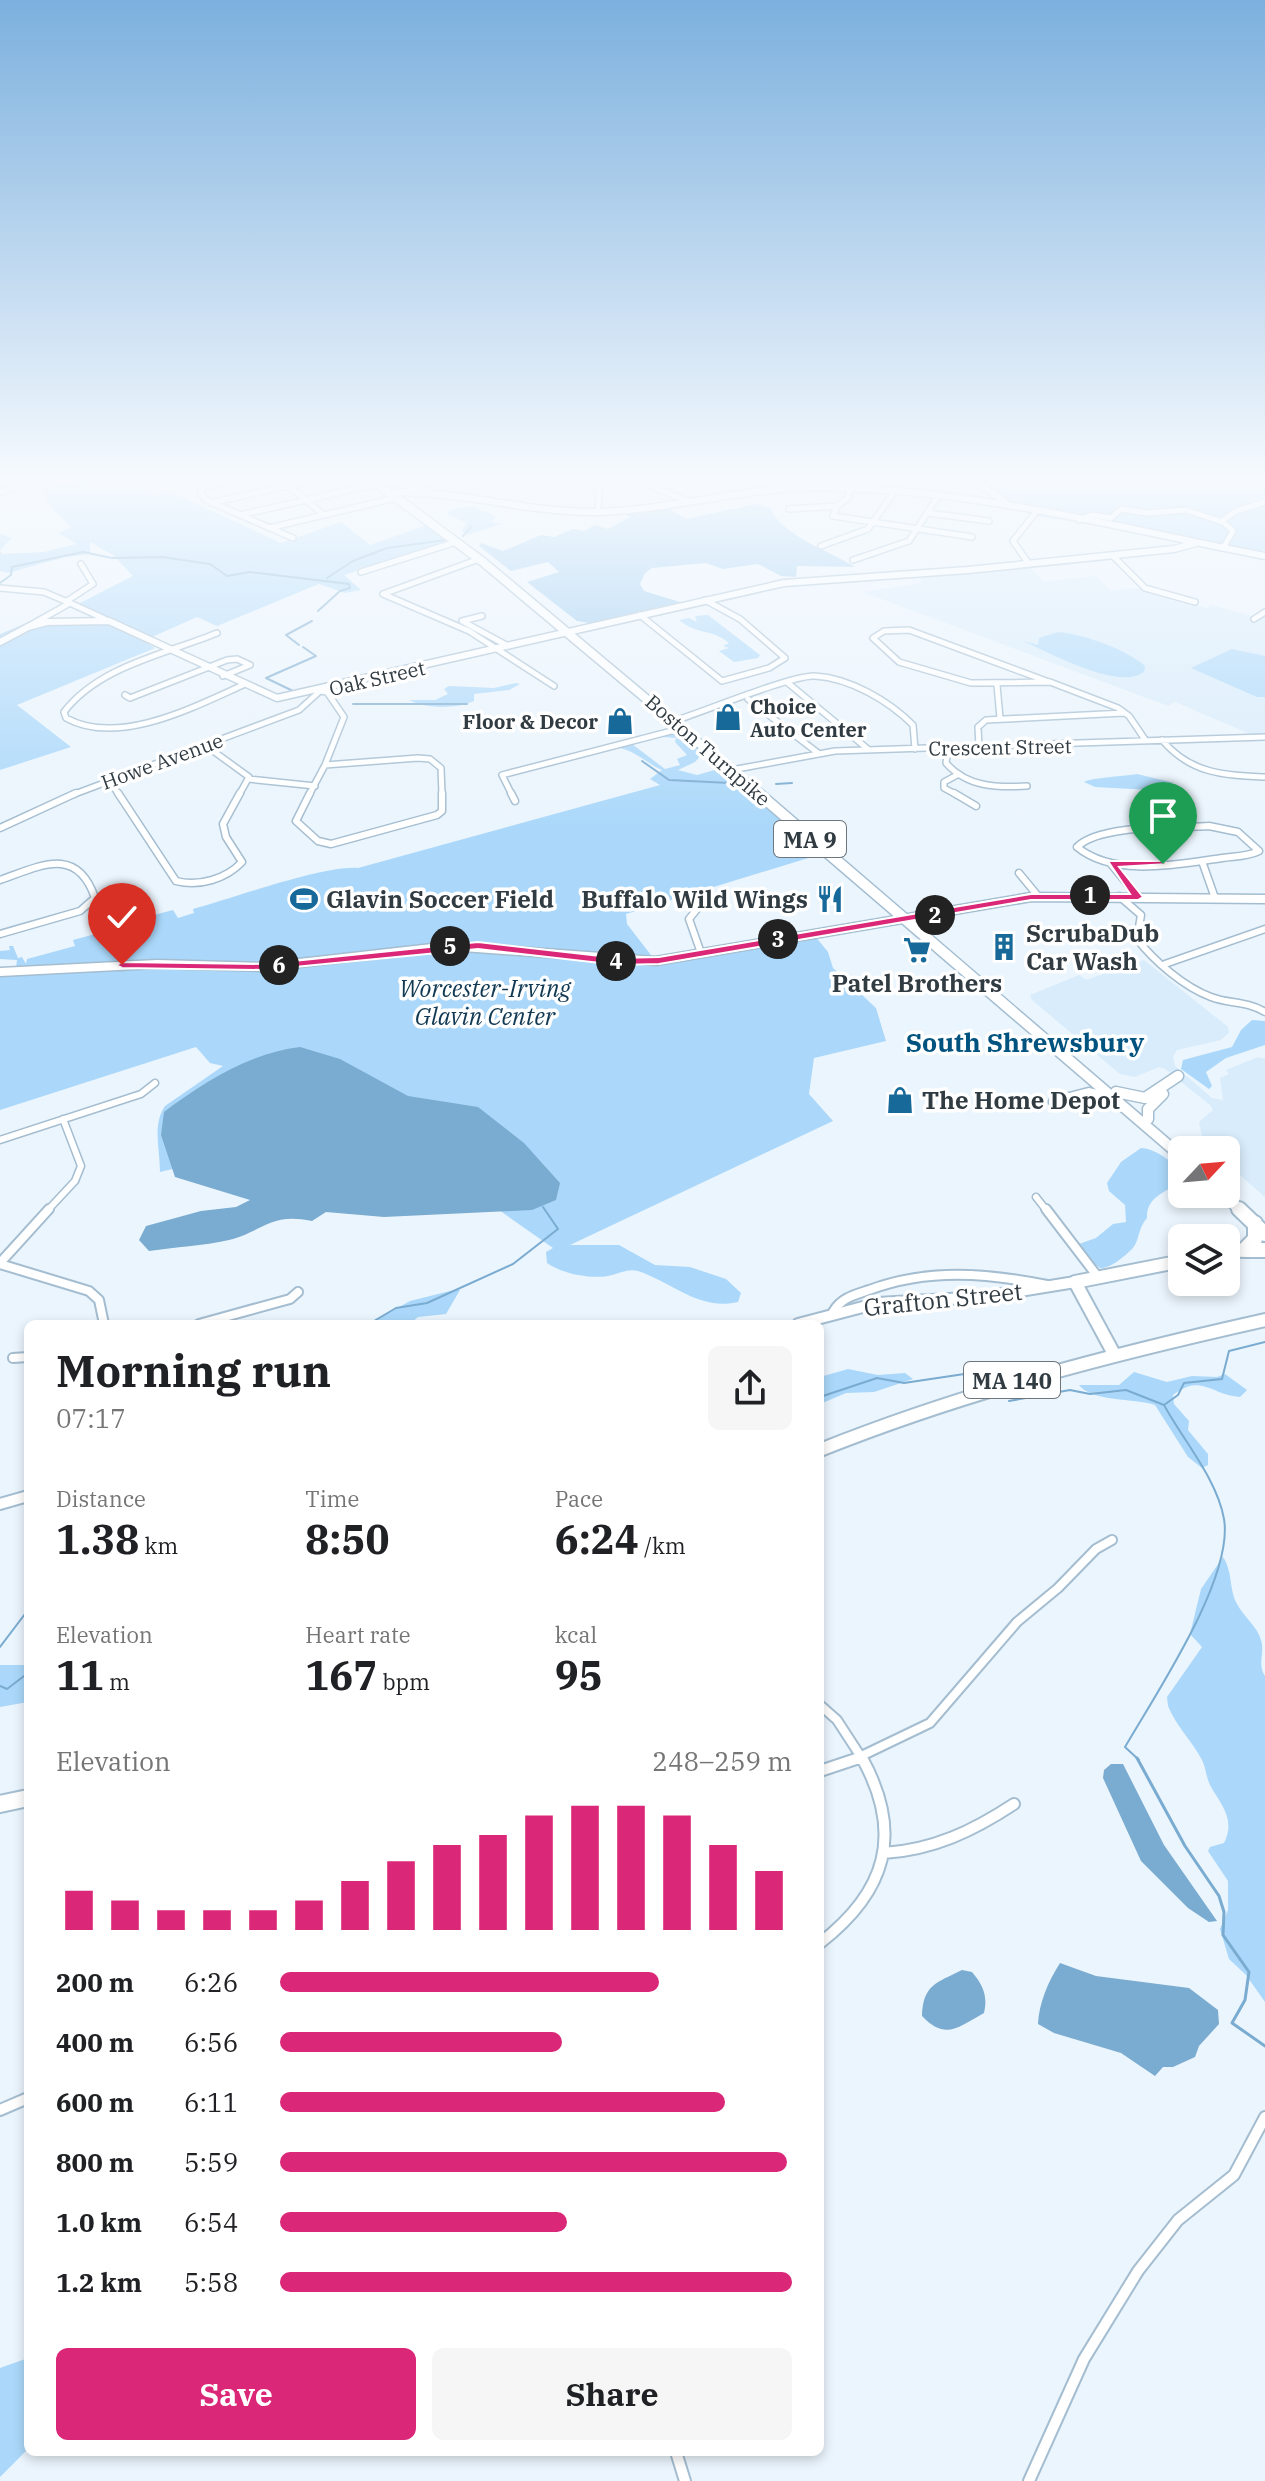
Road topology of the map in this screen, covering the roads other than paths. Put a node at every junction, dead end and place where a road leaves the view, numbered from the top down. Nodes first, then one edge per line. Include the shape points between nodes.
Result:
1 (51, 595) edge
2 (79, 595) edge
3 (385, 595) edge
4 (525, 595) edge
5 (527, 595) edge
6 (730, 595) edge
7 (1169, 595) edge
8 (705, 600) junction
9 (69, 602) junction
10 (1195, 602) dead end
11 (1265, 612) edge
12 (640, 615) junction
13 (482, 616) dead end
14 (1254, 619) dead end
15 (109, 621) junction
16 (28, 627) junction
17 (572, 631) junction
18 (217, 633) dead end
19 (0, 642) edge
20 (508, 646) junction
21 (496, 648) junction
22 (173, 651) junction
23 (205, 667) junction
24 (223, 676) junction
25 (1049, 682) junction
26 (788, 683) junction
27 (243, 685) junction
28 (997, 685) junction
29 (554, 686) dead end
30 (320, 691) junction
31 (128, 696) dead end
32 (748, 699) junction
33 (1125, 712) junction
34 (1000, 718) junction
35 (681, 724) junction
36 (1265, 737) edge
37 (1162, 740) junction
38 (1146, 741) junction
39 (205, 745) junction
40 (979, 747) junction
41 (948, 748) junction
42 (915, 749) junction
43 (869, 750) junction
44 (818, 753) junction
45 (325, 765) junction
46 (737, 769) junction
47 (957, 775) junction
48 (1265, 777) edge
49 (248, 779) junction
50 (109, 780) junction
51 (315, 786) junction
52 (1027, 786) dead end
53 (515, 801) dead end
54 (976, 806) dead end
55 (0, 828) edge
56 (1111, 864) junction
57 (1203, 864) junction
58 (1019, 873) dead end
59 (0, 880) edge
60 (1038, 896) junction
61 (1119, 896) junction
62 (1138, 897) junction
63 (1215, 898) junction
64 (1265, 899) edge
65 (698, 908) dead end
66 (908, 918) junction
67 (1265, 929) edge
68 (0, 934) edge
69 (701, 953) junction
70 (1165, 964) junction
71 (0, 972) edge
72 (1265, 1012) edge
73 (1081, 1069) junction
74 (155, 1083) dead end
75 (1118, 1098) junction
76 (63, 1119) junction
77 (1148, 1119) junction
78 (1168, 1136) edge
79 (0, 1140) edge
80 (1168, 1144) edge
81 (1036, 1197) dead end
82 (1240, 1201) edge
83 (1240, 1207) edge
84 (1260, 1223) edge
85 (1265, 1234) edge
86 (1244, 1250) junction
87 (1265, 1250) edge
88 (1240, 1251) edge
89 (0, 1264) edge
90 (1168, 1264) edge
91 (1099, 1277) junction
92 (1075, 1282) junction
93 (1054, 1286) junction
94 (298, 1292) dead end
95 (833, 1312) junction
96 (103, 1320) edge
97 (214, 1320) edge
98 (810, 1320) edge
99 (1265, 1320) edge
100 (1114, 1354) junction
101 (24, 1357) edge
102 (13, 1358) dead end
103 (824, 1448) edge
104 (24, 1497) edge
105 (0, 1504) edge
106 (1112, 1540) dead end
107 (824, 1708) edge
108 (863, 1756) junction
109 (824, 1770) edge
110 (24, 1799) edge
111 (0, 1804) edge
112 (1014, 1804) dead end
113 (884, 1853) junction
114 (824, 1940) edge
115 (24, 2100) edge
116 (0, 2110) edge
117 (1265, 2117) edge
118 (677, 2456) edge
119 (685, 2481) edge
120 (1029, 2481) edge

1 - 9 street
2 - 9 street
3 - 21 street
4 - 17 highway, Boston Turnpike / MA 9
5 - 17 highway, Boston Turnpike / MA 9
6 - 8 street, Oak Street
7 - 10 street
8 - 12 street, Oak Street
8 - 12 street via 740,619 785,658 722,681
9 - 15 street
9 - 16 street
11 - 14 street
12 - 17 street, Oak Street
13 - 20 street via 462,621
15 - 16 street, Oak Street via 73,619
15 - 22 street, Oak Street
16 - 19 street, Oak Street
17 - 20 street, Oak Street
17 - 35 highway, Boston Turnpike / MA 9
18 - 22 street
20 - 21 street, Oak Street
21 - 29 street
21 - 30 street, Oak Street
22 - 23 street, Oak Street
22 - 27 street via 95,685 69,704 66,718 84,728 116,728
23 - 24 street, Oak Street
23 - 24 street via 233,659 250,665
23 - 31 street
24 - 27 street, Oak Street
25 - 28 street
25 - 28 street via 909,630 886,631 873,638 904,665 972,684
25 - 33 street
26 - 32 street
26 - 42 street via 821,676 889,705 913,725
26 - 43 street
27 - 30 street, Oak Street via 277,698
28 - 34 street
30 - 39 street, Howe Avenue via 299,710
30 - 45 street via 327,692 344,717
32 - 35 street
32 - 44 street
33 - 34 street
33 - 38 street
34 - 40 street via 979,724
35 - 46 highway, Boston Turnpike / MA 9
35 - 53 street via 502,775
35 - 66 highway, Boston Turnpike / MA 9
36 - 37 street, Crescent Street
37 - 38 street, Crescent Street
37 - 48 street via 1174,756 1203,772
38 - 40 street, Crescent Street
39 - 49 street
39 - 50 street, Howe Avenue
40 - 41 street, Crescent Street
41 - 42 street, Crescent Street
41 - 47 street via 946,763
42 - 43 street, Crescent Street
43 - 44 street, Crescent Street
44 - 46 street, Crescent Street
45 - 51 street
45 - 51 street via 430,759 441,768 442,811 349,840 322,842 304,833 296,821
46 - 66 highway, Boston Turnpike / MA 9
47 - 52 street via 988,785
47 - 54 street via 944,782 944,788
49 - 50 street via 223,824 240,865 185,884 171,877
49 - 51 street
50 - 55 street, Howe Avenue
56 - 57 street
56 - 57 street via 1077,846 1112,832 1209,826 1238,832 1259,850
56 - 62 street
57 - 63 street
58 - 60 street
59 - 68 street via 70,863 81,871 95,898 80,911
60 - 61 street
60 - 66 street
61 - 62 street
61 - 70 street via 1141,915 1138,942
62 - 63 street
63 - 64 street
65 - 69 street via 689,919
66 - 69 street
66 - 73 highway, Boston Turnpike / MA 9
66 - 75 highway, Boston Turnpike / MA 9
67 - 70 street
69 - 71 street via 631,962 450,946 264,967 145,964
70 - 72 street via 1205,995
73 - 75 highway, Boston Turnpike / MA 9
73 - 75 highway via 1083,1085 1054,1102 1094,1093
74 - 76 street via 141,1094
75 - 77 highway, Boston Turnpike / MA 9
75 - 77 highway via 1145,1098 1181,1078 1151,1103
75 - 80 highway, Boston Turnpike / MA 9
76 - 79 street
76 - 89 street via 81,1166 75,1181
77 - 78 highway, Boston Turnpike / MA 9
81 - 91 street
82 - 84 highway
83 - 84 highway
84 - 85 highway
84 - 86 highway via 1254,1241
86 - 87 highway
86 - 88 main road
89 - 96 street via 89,1291 99,1300
90 - 91 main road, Grafton Street
91 - 92 main road, Grafton Street
92 - 93 street, Grafton Street
92 - 100 main road
93 - 95 street, Grafton Street
93 - 95 street, Grafton Street via 979,1273 934,1273 877,1286 842,1301
94 - 97 street via 290,1299
95 - 98 street, Grafton Street
99 - 100 main road, MA 140
100 - 103 main road, MA 140 via 963,1395
101 - 102 street
104 - 105 street
106 - 108 street via 1017,1622 930,1723
107 - 108 street via 843,1725
108 - 109 street
108 - 113 street
110 - 111 main road
112 - 113 street via 958,1838
113 - 114 street via 867,1899
115 - 116 street
117 - 120 street via 1234,2175 1178,2220 1138,2271 1084,2359
118 - 119 street

